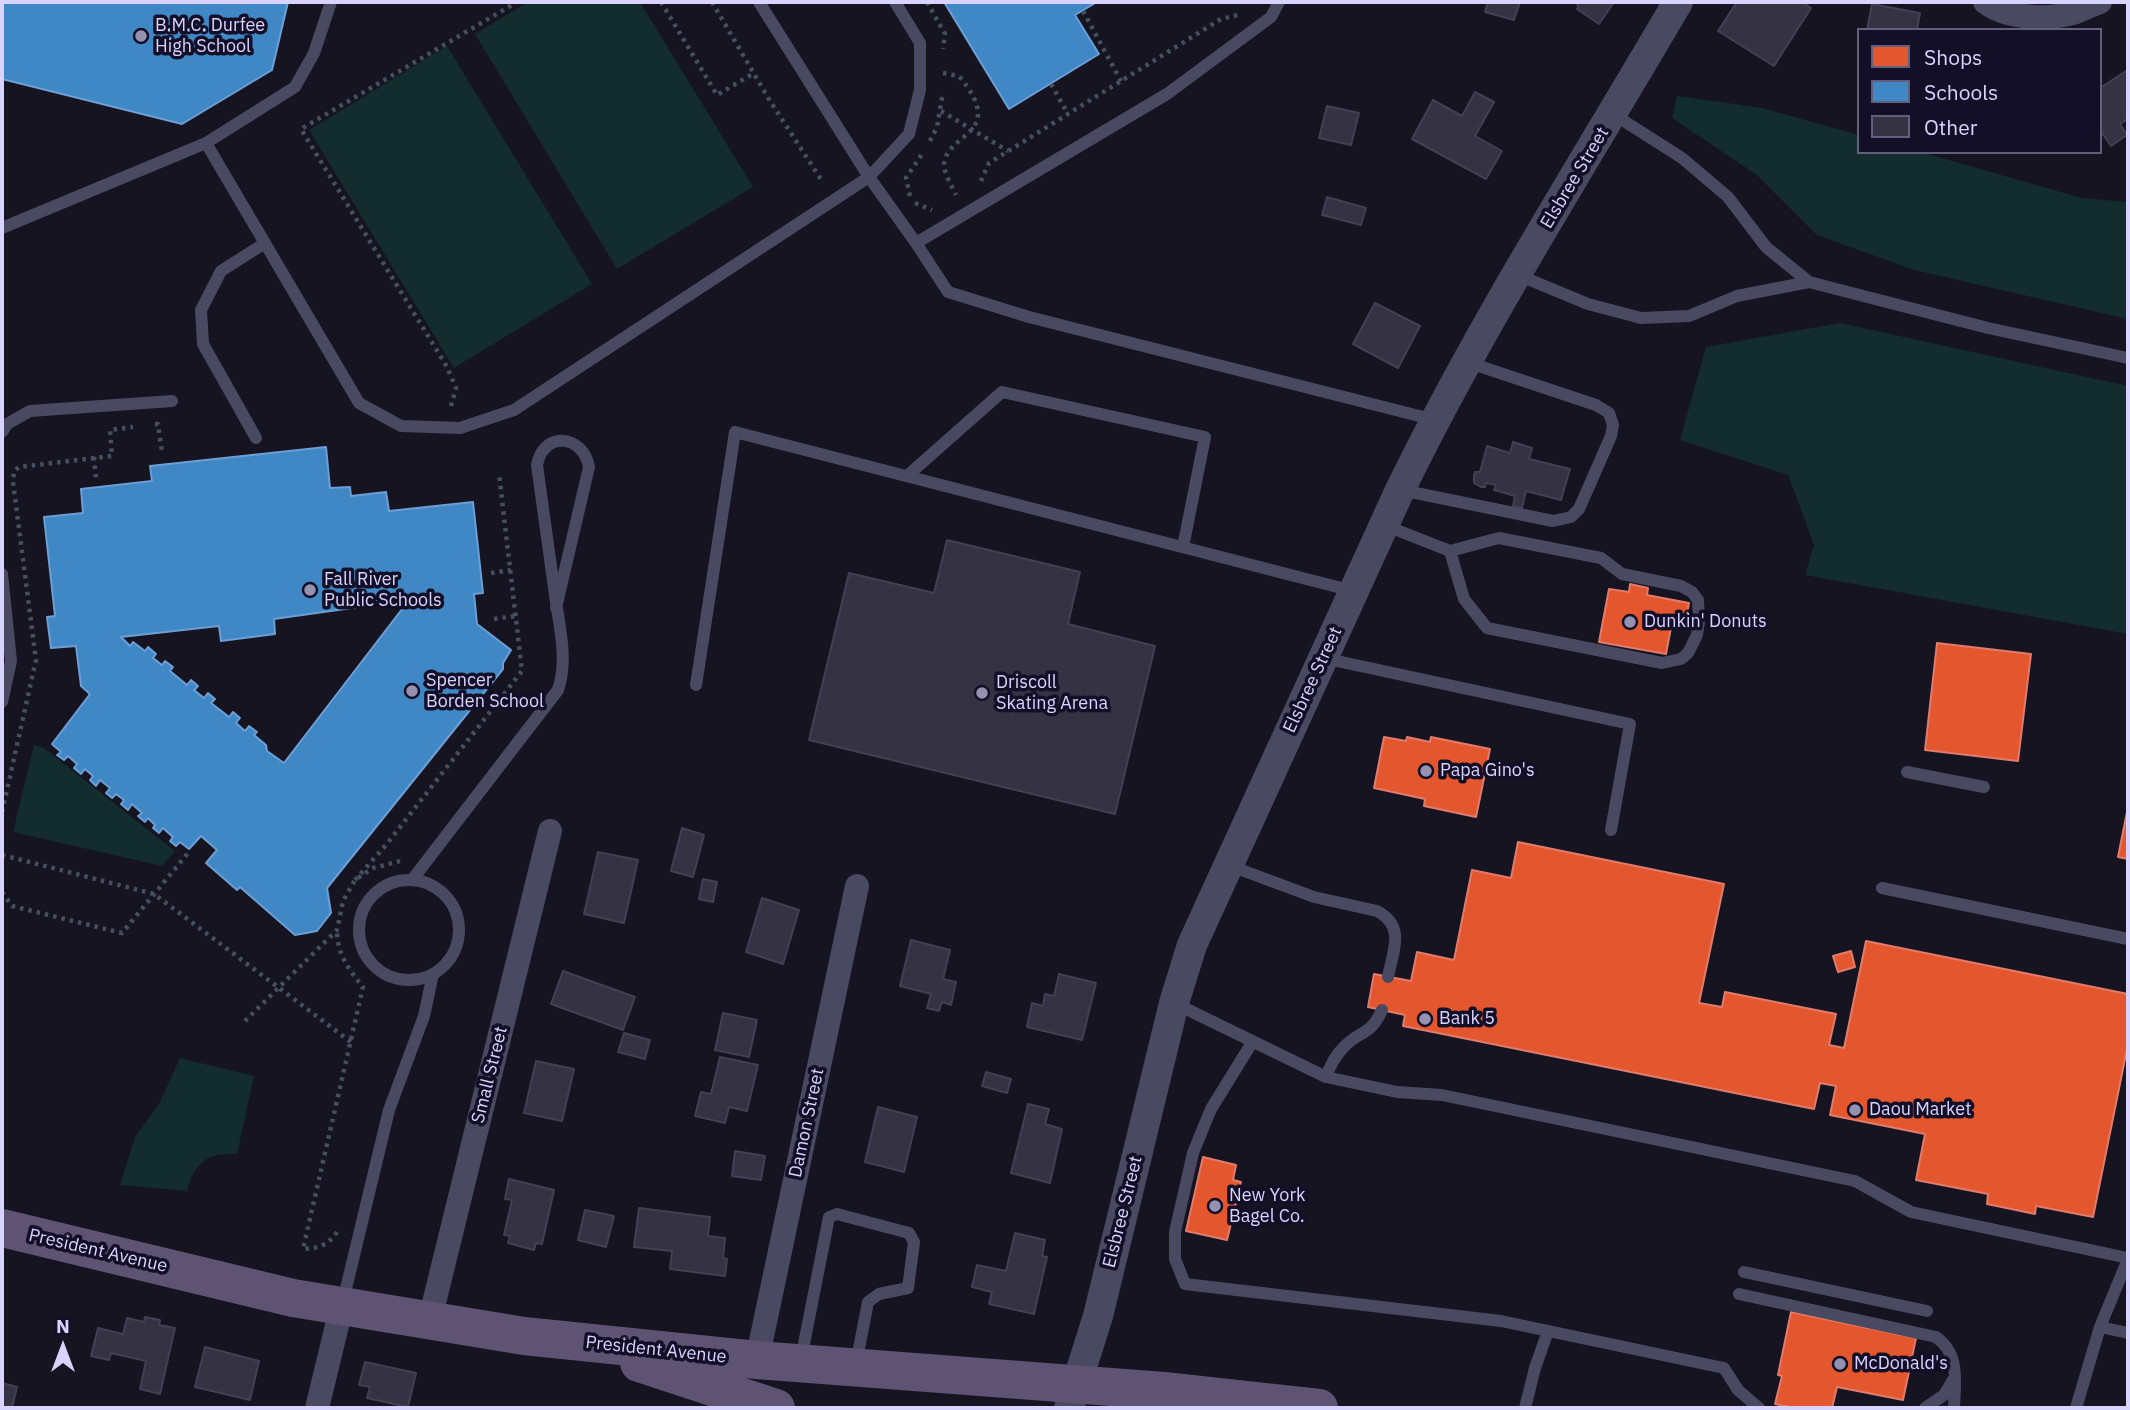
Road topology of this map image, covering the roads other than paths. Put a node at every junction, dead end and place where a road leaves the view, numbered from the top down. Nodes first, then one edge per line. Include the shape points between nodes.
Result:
1 (331, 2) edge
2 (759, 2) edge
3 (895, 2) edge
4 (1279, 2) edge
5 (1678, 2) edge
6 (1985, 2) edge
7 (2100, 2) edge
8 (1613, 113) junction
9 (206, 143) junction
10 (869, 177) junction
11 (2, 228) edge
12 (265, 243) junction
13 (916, 243) junction
14 (1517, 275) junction
15 (1809, 282) junction
16 (2128, 358) edge
17 (1466, 362) junction
18 (172, 401) dead end
19 (1435, 420) junction
20 (2, 432) edge
21 (256, 438) dead end
22 (907, 476) junction
23 (1400, 490) junction
24 (1384, 525) junction
25 (1183, 547) junction
26 (1450, 551) junction
27 (2, 574) edge
28 (1353, 591) junction
29 (556, 607) junction
30 (5, 635) edge
31 (1323, 658) junction
32 (696, 685) dead end
33 (2, 702) edge
34 (1907, 772) dead end
35 (1984, 786) dead end
36 (1611, 830) dead end
37 (550, 831) dead end
38 (1227, 865) junction
39 (412, 880) junction
40 (857, 886) dead end
41 (1882, 888) dead end
42 (2128, 939) edge
43 (433, 974) junction
44 (1388, 977) dead end
45 (1174, 1003) junction
46 (1382, 1010) dead end
47 (1253, 1041) junction
48 (1326, 1077) junction
49 (2, 1228) edge
50 (2128, 1258) edge
51 (1744, 1272) dead end
52 (1739, 1294) dead end
53 (342, 1305) junction
54 (1927, 1311) dead end
55 (430, 1319) junction
56 (2100, 1327) junction
57 (1548, 1331) junction
58 (2128, 1333) edge
59 (574, 1341) junction
60 (757, 1360) junction
61 (800, 1363) junction
62 (855, 1368) junction
63 (1955, 1373) junction
64 (1073, 1396) edge
65 (317, 1408) edge
66 (776, 1408) edge
67 (1319, 1408) edge
68 (1525, 1408) edge
69 (1759, 1408) edge
70 (1925, 1408) edge
71 (1954, 1408) edge
72 (2077, 1408) edge

1 - 9 lane via 314,53 295,87
2 - 10 lane
3 - 10 lane via 920,43 920,90 909,134
4 - 13 lane via 1271,17 1167,94
5 - 8 street, Elsbree Street
6 - 7 street via 1996,10 2026,17 2073,13
8 - 14 street, Elsbree Street
8 - 15 lane via 1682,158 1728,197 1766,247
9 - 11 lane
9 - 12 lane
10 - 12 lane via 514,410 460,429 401,426 359,403
10 - 13 lane
12 - 21 lane via 221,271 201,310 203,344
13 - 19 lane via 948,292 1029,317
14 - 15 lane via 1641,318 1689,316 1737,296
14 - 17 street, Elsbree Street
15 - 16 lane
17 - 19 street, Elsbree Street
17 - 23 lane via 1609,413 1611,436 1579,509 1571,517 1553,521
18 - 20 lane via 30,411
19 - 23 street, Elsbree Street
22 - 25 lane
22 - 25 lane via 1002,392 1205,437
22 - 32 lane via 734,432
23 - 24 street, Elsbree Street
24 - 26 lane
24 - 28 street, Elsbree Street
25 - 28 lane
26 - 26 lane via 1464,599 1487,628 1662,663 1681,659 1693,645 1698,600 1681,586 1622,574 1601,558 1499,538
27 - 30 lane
28 - 31 street, Elsbree Street
29 - 29 lane via 589,467 584,452 563,441 548,446 537,465
29 - 39 lane via 563,663 558,690
30 - 33 lane via 11,661
31 - 36 lane via 1630,724
31 - 38 street, Elsbree Street
34 - 35 lane
37 - 55 street, Small Street
38 - 44 lane via 1314,897 1377,911 1392,922 1396,932
38 - 45 street, Elsbree Street via 1192,945
39 - 43 lane via 437,888 453,904 460,925 457,948
39 - 43 lane via 393,882 367,902 359,923 361,946 373,965 391,978 414,981
40 - 60 street, Damon Street
41 - 42 lane
43 - 53 lane via 424,1016 389,1110
45 - 47 lane
45 - 64 street, Elsbree Street via 1098,1316
46 - 48 lane via 1376,1025 1344,1046
47 - 48 lane
47 - 57 lane via 1211,1109 1193,1153 1175,1232 1175,1259 1185,1284 1501,1321
48 - 50 lane via 1397,1092 1442,1095 1855,1181 1911,1212
49 - 53 main road, President Avenue via 293,1298
50 - 56 lane
51 - 54 lane
52 - 63 lane via 1936,1337 1949,1348
53 - 55 main road, President Avenue
53 - 65 street
55 - 59 main road, President Avenue
56 - 58 lane
56 - 72 lane
57 - 68 lane
57 - 69 lane via 1724,1368 1738,1390
59 - 60 main road, President Avenue
59 - 66 main road
60 - 61 main road, President Avenue
61 - 62 main road, President Avenue
61 - 62 lane via 828,1217 837,1214 909,1233 914,1242 908,1288 879,1294 868,1302
62 - 64 main road, President Avenue
63 - 70 lane via 1944,1395
63 - 71 lane
64 - 67 main road, President Avenue via 1164,1391

